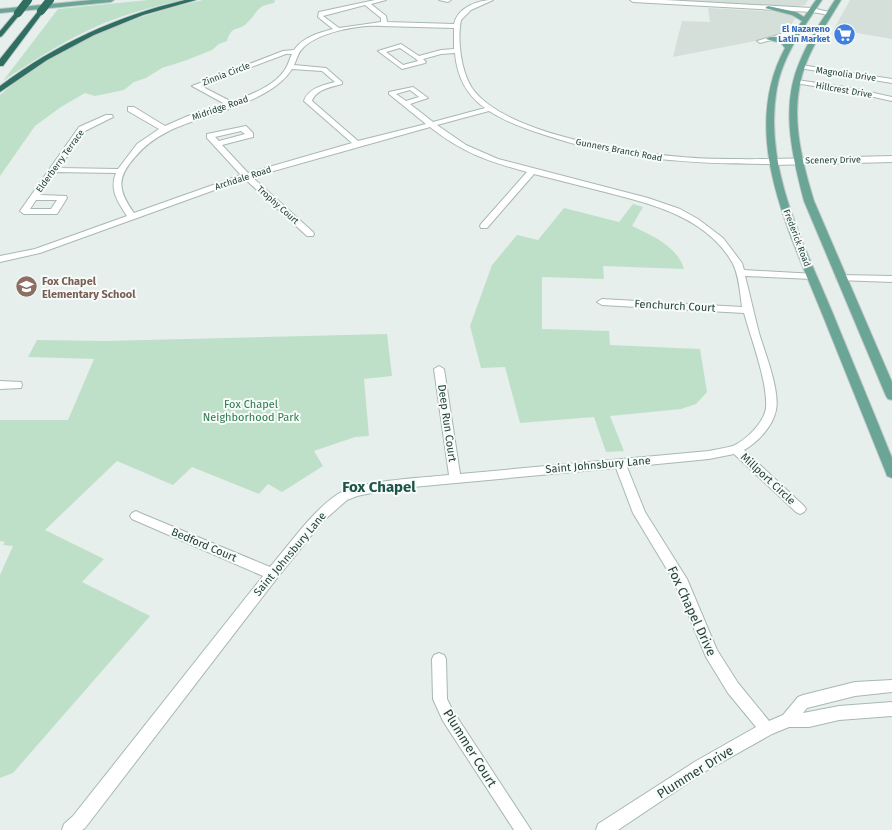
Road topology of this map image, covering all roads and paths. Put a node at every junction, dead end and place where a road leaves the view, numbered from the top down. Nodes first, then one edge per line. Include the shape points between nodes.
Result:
1 (28, 0) edge
2 (49, 0) edge
3 (111, 0) edge
4 (194, 0) edge
5 (383, 0) edge
6 (442, 0) edge
7 (448, 0) edge
8 (490, 0) edge
9 (633, 0) edge
10 (819, 0) edge
11 (838, 0) edge
12 (366, 3) junction
13 (0, 5) edge
14 (768, 8) junction
15 (812, 10) junction
16 (0, 11) edge
17 (830, 13) junction
18 (805, 20) junction
19 (384, 25) junction
20 (457, 26) junction
21 (338, 30) junction
22 (799, 31) junction
23 (0, 35) edge
24 (768, 39) junction
25 (760, 40) dead end
26 (789, 48) junction
27 (458, 51) junction
28 (297, 52) junction
29 (418, 58) junction
30 (0, 64) edge
31 (290, 67) junction
32 (800, 67) junction
33 (892, 81) edge
34 (797, 82) junction
35 (0, 90) edge
36 (892, 99) edge
37 (404, 104) dead end
38 (232, 105) junction
39 (489, 108) junction
40 (131, 109) dead end
41 (109, 117) dead end
42 (430, 124) junction
43 (164, 129) junction
44 (218, 144) dead end
45 (356, 144) junction
46 (892, 159) edge
47 (798, 161) junction
48 (773, 162) junction
49 (54, 170) junction
50 (120, 171) junction
51 (531, 172) junction
52 (246, 176) junction
53 (34, 197) dead end
54 (132, 216) junction
55 (484, 226) dead end
56 (310, 234) dead end
57 (0, 259) edge
58 (740, 273) junction
59 (812, 276) junction
60 (841, 278) junction
61 (892, 279) edge
62 (602, 302) dead end
63 (748, 310) junction
64 (439, 369) dead end
65 (0, 385) edge
66 (17, 385) dead end
67 (892, 396) edge
68 (736, 449) junction
69 (620, 464) junction
70 (892, 473) edge
71 (455, 478) junction
72 (800, 509) dead end
73 (136, 516) dead end
74 (272, 574) junction
75 (439, 659) dead end
76 (892, 686) edge
77 (892, 709) edge
78 (788, 720) junction
79 (767, 729) junction
80 (70, 830) edge
81 (523, 830) edge
82 (604, 830) edge

1 - 23 highway, bridge
2 - 13 main road
2 - 30 highway, bridge
3 - 16 main road
4 - 35 highway via 141,13 79,38 50,54
5 - 12 street
6 - 7 street
8 - 20 street via 462,14
9 - 14 street
10 - 15 main road, Frederick Road
11 - 17 main road
12 - 19 street via 384,17
12 - 21 street via 321,13 320,16
14 - 15 street
14 - 18 main road via 794,13
15 - 17 street
15 - 18 main road, Frederick Road
17 - 32 main road
18 - 22 main road, Frederick Road
19 - 20 street, Midridge Road
19 - 21 street, Midridge Road
20 - 27 street, Gunners Branch Road
21 - 28 street, Midridge Road via 307,42 298,48
22 - 24 street
22 - 26 main road, Frederick Road
24 - 25 street
24 - 26 main road via 783,41
26 - 48 main road, Frederick Road via 779,69 771,105
27 - 29 street
27 - 39 street, Gunners Branch Road via 463,79
28 - 31 street, Midridge Road
28 - 38 street, Zinnia Circle via 285,52 195,86
29 - 29 street via 423,62 402,67 382,50 400,46
31 - 38 street, Midridge Road via 286,75 276,83
31 - 45 street via 324,69 340,83 321,88 308,101
32 - 33 street, Magnolia Drive
32 - 34 main road
34 - 36 street, Hillcrest Drive
34 - 47 main road via 793,100 793,127
37 - 42 street, Saint Johnsbury Lane
38 - 43 street, Midridge Road via 194,116
39 - 42 street, Archdale Road
39 - 48 street, Gunners Branch Road via 556,137 593,147 704,162
40 - 43 street
41 - 49 street, Elderberry Terrace via 82,129
42 - 45 street, Archdale Road
42 - 51 street, Saint Johnsbury Lane via 478,154
43 - 50 street, Midridge Road via 141,144
44 - 52 street, Trophy Court
45 - 52 street, Archdale Road
46 - 47 street, Scenery Drive
47 - 48 street, Scenery Drive
47 - 60 main road via 809,201
48 - 59 main road, Frederick Road via 786,210
49 - 50 street
49 - 53 street, Elderberry Terrace
50 - 54 street, Midridge Road via 116,186 120,199
51 - 55 street
51 - 58 street, Saint Johnsbury Lane via 645,200 676,211 701,225 720,240 737,264
52 - 54 street, Archdale Road
52 - 56 street, Trophy Court
54 - 57 street, Archdale Road via 37,251
58 - 59 street
58 - 63 street, Saint Johnsbury Lane
59 - 70 main road, Frederick Road
60 - 61 street
60 - 67 main road
62 - 63 street, Fenchurch Court
63 - 68 street, Saint Johnsbury Lane via 771,392 771,409 768,420 761,430 750,441
64 - 71 street, Deep Run Court
65 - 66 street
68 - 69 street, Saint Johnsbury Lane via 709,455
68 - 72 street, Millport Circle
69 - 71 street, Saint Johnsbury Lane
69 - 79 street, Fox Chapel Drive via 639,513 680,579 711,653 733,688
71 - 74 street, Saint Johnsbury Lane via 391,485 343,496 332,504
73 - 74 street, Bedford Court
74 - 80 street, Saint Johnsbury Lane via 79,822
75 - 81 street, Plummer Court via 440,699 448,716
76 - 78 street, Plummer Drive via 855,689 803,702
77 - 78 street, Plummer Drive via 840,713 809,720
78 - 79 street, Plummer Drive
79 - 82 street, Plummer Drive via 701,766

